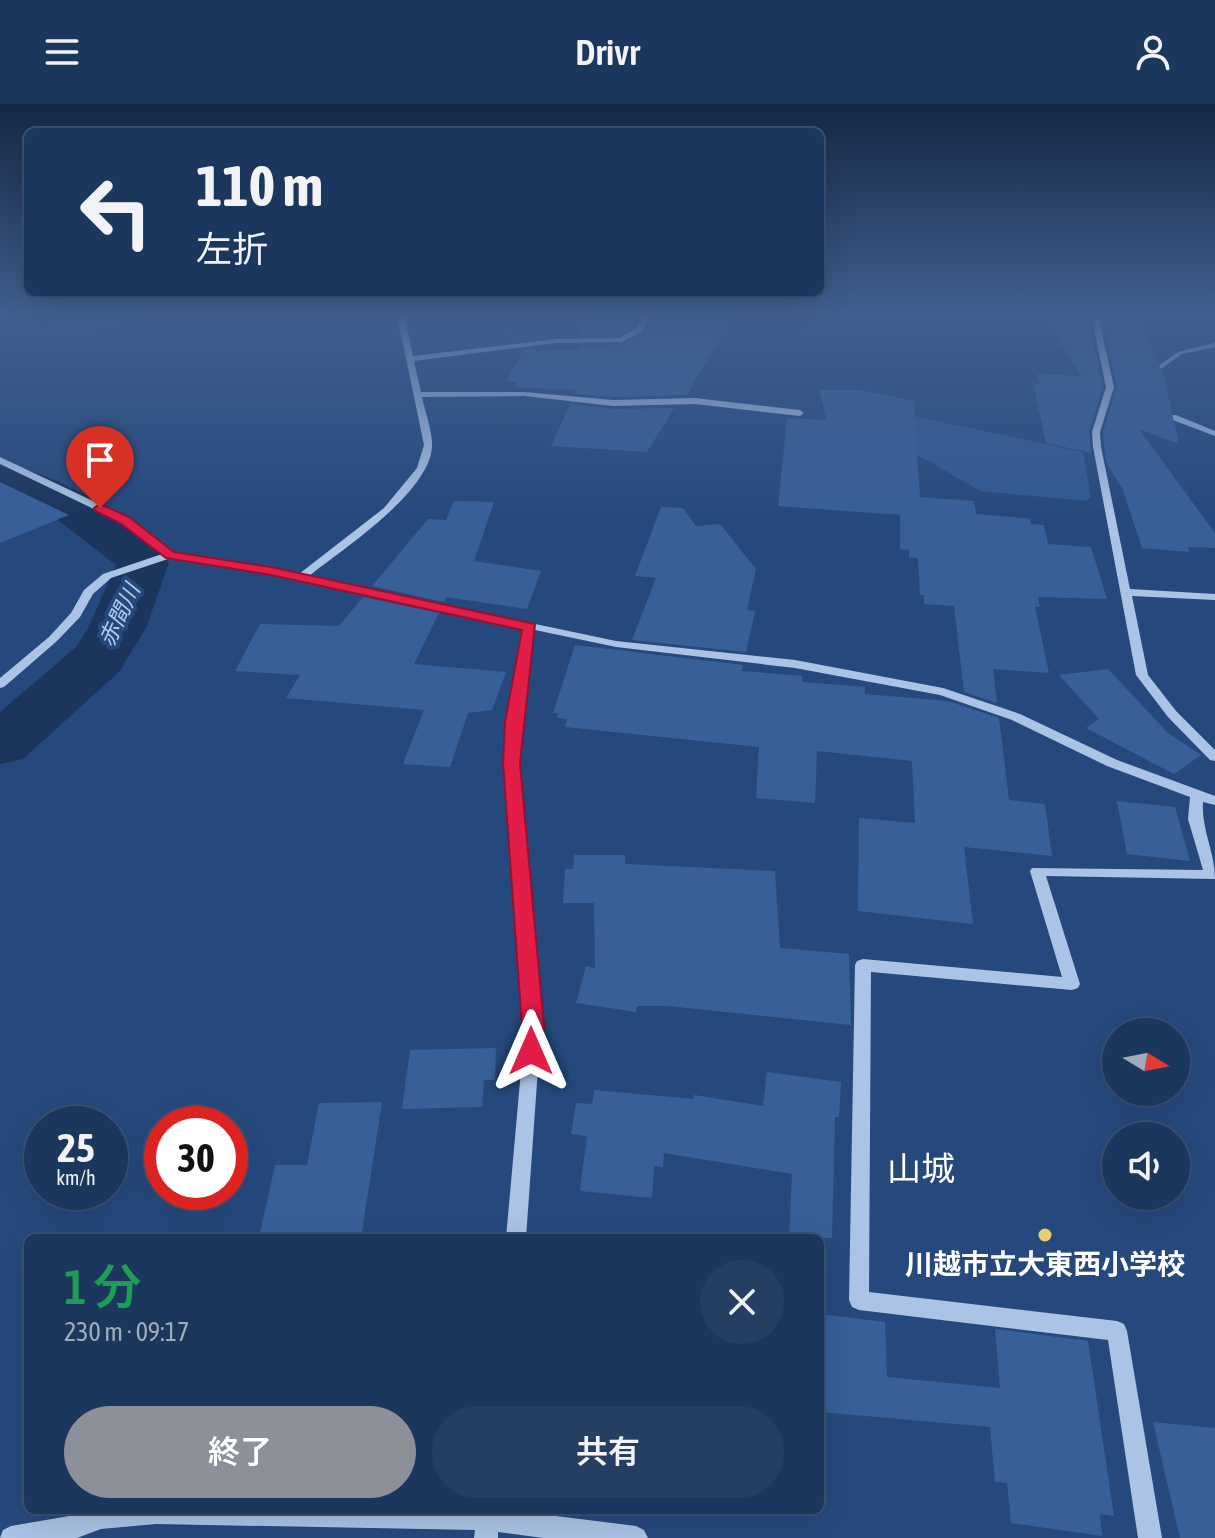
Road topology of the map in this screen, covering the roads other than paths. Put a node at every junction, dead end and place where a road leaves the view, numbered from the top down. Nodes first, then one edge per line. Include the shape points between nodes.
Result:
1 (414, 382) edge
2 (1109, 382) edge
3 (417, 395) junction
4 (800, 413) dead end
5 (0, 460) edge
6 (170, 555) junction
7 (301, 577) junction
8 (1126, 592) junction
9 (1215, 597) edge
10 (530, 627) junction
11 (0, 684) edge
12 (1215, 757) edge
13 (1206, 799) edge
14 (516, 1234) edge
15 (134, 1514) edge
16 (222, 1514) edge
17 (486, 1522) edge
18 (11, 1538) edge
19 (636, 1538) edge
20 (1150, 1538) edge

1 - 3 street
2 - 8 street via 1097,447
3 - 4 street via 695,401
3 - 7 street via 428,445 422,469 387,510
5 - 6 street via 125,520
6 - 7 street
6 - 11 street via 107,576 88,592 76,615 53,639
7 - 10 street
8 - 9 street
8 - 12 street via 1142,675
10 - 13 street via 616,644 860,674 943,692 1016,717 1112,763
10 - 14 street via 511,763 533,1026
13 - 20 street via 1195,819 1212,875 1037,871 1072,984 863,965 859,1300 1117,1331
15 - 18 street
16 - 17 street
17 - 19 street

